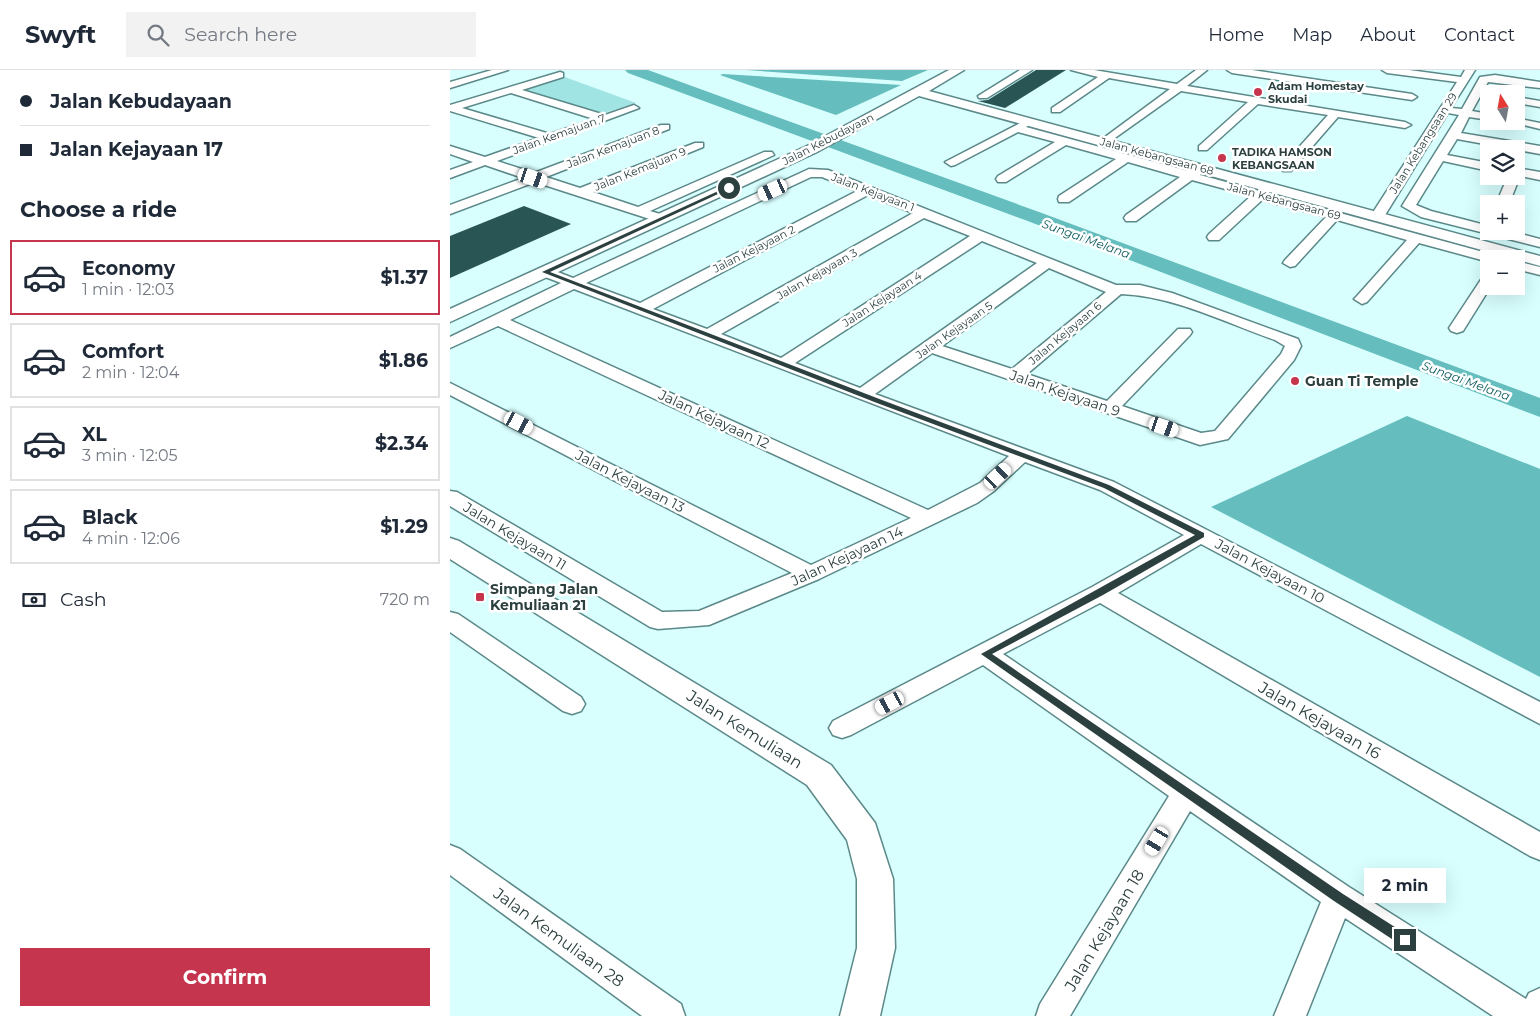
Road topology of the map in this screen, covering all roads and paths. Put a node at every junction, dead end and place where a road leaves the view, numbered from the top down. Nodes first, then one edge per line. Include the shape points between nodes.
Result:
1 (502, 70) edge
2 (958, 70) edge
3 (1027, 70) edge
4 (1076, 70) edge
5 (1202, 70) edge
6 (1232, 70) edge
7 (1387, 70) edge
8 (1470, 70) edge
9 (560, 75) dead end
10 (1107, 75) junction
11 (1463, 80) junction
12 (450, 85) edge
13 (1484, 85) edge
14 (1540, 85) edge
15 (1178, 87) junction
16 (512, 90) junction
17 (922, 90) junction
18 (983, 96) dead end
19 (1412, 97) dead end
20 (1480, 98) edge
21 (1256, 100) junction
22 (1525, 102) edge
23 (1540, 104) edge
24 (450, 108) edge
25 (634, 108) dead end
26 (1056, 110) dead end
27 (1444, 110) junction
28 (1465, 113) junction
29 (1336, 114) junction
30 (1480, 116) edge
31 (604, 118) junction
32 (1033, 120) junction
33 (1525, 123) edge
34 (1405, 125) dead end
35 (1540, 126) edge
36 (664, 127) dead end
37 (1016, 128) junction
38 (1454, 136) junction
39 (550, 138) junction
40 (1065, 141) junction
41 (1108, 141) junction
42 (699, 145) dead end
43 (1203, 148) dead end
44 (450, 150) edge
45 (1540, 150) edge
46 (768, 155) dead end
47 (1441, 157) junction
48 (1126, 158) junction
49 (484, 161) junction
50 (951, 162) dead end
51 (1480, 164) edge
52 (1287, 168) dead end
53 (1199, 170) junction
54 (450, 174) edge
55 (1525, 174) edge
56 (1540, 176) edge
57 (533, 178) junction
58 (1002, 179) dead end
59 (868, 190) junction
60 (580, 193) junction
61 (1260, 195) junction
62 (1064, 199) dead end
63 (450, 210) edge
64 (638, 211) junction
65 (925, 212) junction
66 (1379, 214) junction
67 (1335, 215) junction
68 (1131, 218) dead end
69 (662, 219) junction
70 (1480, 228) edge
71 (982, 235) junction
72 (1214, 237) dead end
73 (1416, 238) junction
74 (1525, 239) edge
75 (1540, 243) edge
76 (1540, 254) edge
77 (1480, 255) edge
78 (1540, 262) edge
79 (1290, 263) dead end
80 (1046, 264) junction
81 (1525, 267) edge
82 (1540, 271) edge
83 (545, 272) junction
84 (574, 282) junction
85 (1114, 290) junction
86 (1480, 292) edge
87 (1362, 298) dead end
88 (640, 309) junction
89 (450, 316) edge
90 (498, 320) junction
91 (1457, 328) dead end
92 (1184, 332) dead end
93 (708, 335) junction
94 (450, 343) edge
95 (930, 347) junction
96 (782, 364) junction
97 (1014, 376) junction
98 (450, 388) edge
99 (862, 395) junction
100 (1110, 408) junction
101 (1021, 455) junction
102 (450, 497) edge
103 (930, 518) junction
104 (1201, 535) junction
105 (450, 547) edge
106 (810, 574) junction
107 (1100, 593) junction
108 (658, 621) joint
109 (455, 631) edge
110 (985, 654) junction
111 (572, 704) dead end
112 (1540, 714) edge
113 (842, 728) dead end
114 (1186, 793) junction
115 (1540, 847) edge
116 (450, 858) edge
117 (1338, 897) junction
118 (1540, 1004) edge
119 (669, 1016) edge
120 (860, 1016) edge
121 (1052, 1016) edge
122 (1290, 1016) edge
123 (1522, 1016) edge
124 (1537, 1016) edge

1 - 12 street
2 - 17 street, Jalan Kebudayaan
3 - 18 street
4 - 10 street
5 - 15 street
6 - 19 street
7 - 11 street
8 - 11 street, Jalan Kebangsaan 29
9 - 16 street
10 - 15 street
10 - 26 street
11 - 27 street, Jalan Kebangsaan 29
13 - 14 street via 1484,79 1500,78
15 - 21 street
15 - 41 street
16 - 24 street
16 - 31 street
17 - 32 street, Jalan Kebangsaan 68
17 - 69 street, Jalan Kebudayaan via 812,149
20 - 28 street
21 - 29 street
21 - 43 street
22 - 23 street
24 - 39 street
25 - 31 street, Jalan Kemajuan 7
27 - 28 street
27 - 66 street, Jalan Kebangsaan 29
28 - 30 street
28 - 38 street
29 - 34 street
29 - 52 street
31 - 39 street, Jalan Kemajuan 7
32 - 37 street
32 - 41 street, Jalan Kebangsaan 68
33 - 35 street
36 - 57 street, Jalan Kemajuan 8
37 - 40 street, Jalan Kebangsaan 69
37 - 50 street
38 - 45 street
38 - 47 street
39 - 49 street, Jalan Kemajuan 7
40 - 48 street, Jalan Kebangsaan 69
40 - 58 street
41 - 53 street, Jalan Kebangsaan 68
42 - 60 street, Jalan Kemajuan 9
44 - 49 street
46 - 64 street
47 - 51 street
47 - 70 street via 1409,206 1426,214
48 - 53 street, Jalan Kebangsaan 69
48 - 62 street
49 - 54 street, Jalan Kemajuan 7
49 - 57 street
53 - 61 street, Jalan Kebangsaan 69
53 - 66 street, Jalan Kebangsaan 68
53 - 68 street
55 - 56 street
57 - 60 street
57 - 63 street, Jalan Kemajuan 8
59 - 65 street, Jalan Kejayaan 1
59 - 84 street, Jalan Kejayaan 1 via 824,173 809,173
59 - 88 street, Jalan Kejayaan 2
60 - 64 street
61 - 67 street, Jalan Kebangsaan 69
61 - 72 street
64 - 69 street
65 - 71 street, Jalan Kejayaan 1
65 - 93 street, Jalan Kejayaan 3
66 - 76 street, Jalan Kebangsaan 68
66 - 78 street, Jalan Kebangsaan 68
67 - 73 street, Jalan Kebangsaan 69
67 - 79 street
69 - 83 street, Jalan Kebudayaan
71 - 80 street, Jalan Kejayaan 1
71 - 96 street, Jalan Kejayaan 4
73 - 77 street, Jalan Kebangsaan 69
73 - 87 street
74 - 75 street
80 - 85 street
80 - 95 street, Jalan Kejayaan 5
81 - 82 street
83 - 84 street, Jalan Kejayaan 10
83 - 89 street, Jalan Kebudayaan
84 - 88 street, Jalan Kejayaan 10
84 - 90 street
85 - 97 street, Jalan Kejayaan 6
85 - 100 street, Jalan Kejayaan 9 via 1140,290 1167,296 1281,337 1292,342 1293,346 1221,435 1200,439
86 - 91 street
88 - 93 street, Jalan Kejayaan 10
90 - 94 street
90 - 103 street, Jalan Kejayaan 12
92 - 100 street
93 - 96 street, Jalan Kejayaan 10
95 - 97 street, Jalan Kejayaan 9
95 - 99 street, Jalan Kejayaan 5
96 - 99 street, Jalan Kejayaan 10
97 - 100 street, Jalan Kejayaan 9
98 - 106 street, Jalan Kejayaan 13
99 - 101 street, Jalan Kejayaan 10
101 - 103 street, Jalan Kejayaan 14 via 987,487
101 - 104 street, Jalan Kejayaan 10 via 1106,486
102 - 108 street, Jalan Kejayaan 11
103 - 106 street, Jalan Kejayaan 14
104 - 107 street
104 - 112 street, Jalan Kejayaan 10
105 - 120 street, Jalan Kemuliaan via 820,775 863,834 875,880 876,948
106 - 108 street, Jalan Kejayaan 14 via 701,619
107 - 110 street
107 - 115 street, Jalan Kejayaan 16
109 - 111 street
110 - 113 street
110 - 114 street
114 - 117 street
114 - 121 street, Jalan Kejayaan 18
116 - 119 street, Jalan Kemuliaan 28
117 - 122 street
117 - 123 street
118 - 124 street

